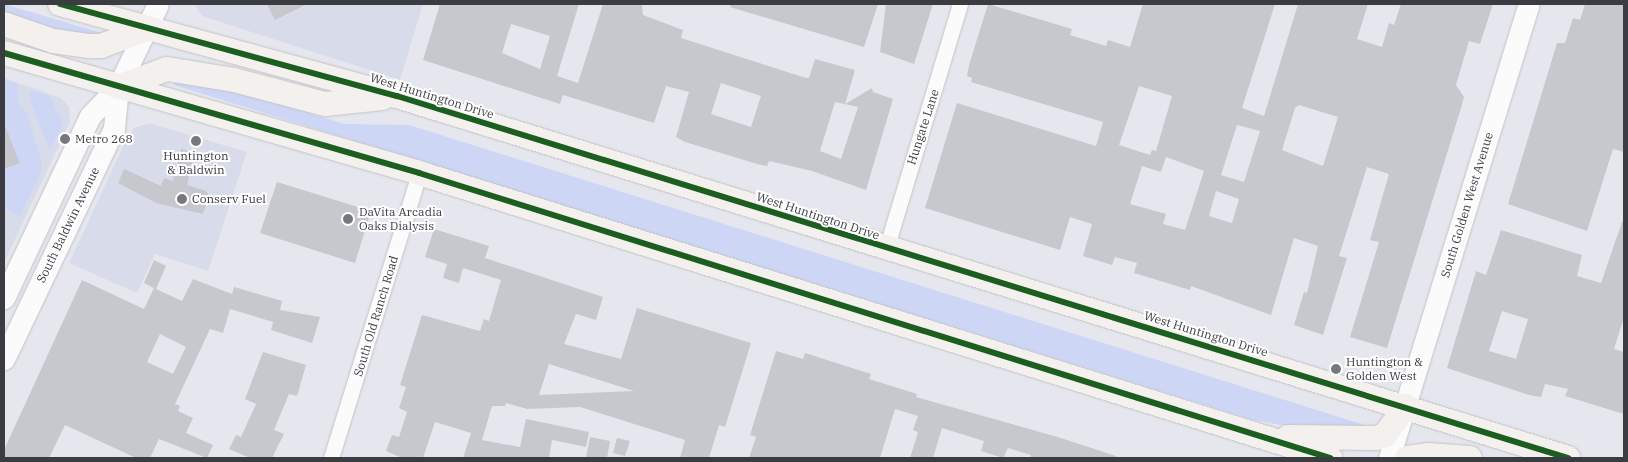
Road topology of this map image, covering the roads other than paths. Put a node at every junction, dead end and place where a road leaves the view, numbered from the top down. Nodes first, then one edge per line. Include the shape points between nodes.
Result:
1 (60, 4) edge
2 (158, 4) edge
3 (960, 4) edge
4 (1529, 4) edge
5 (4, 24) edge
6 (146, 29) junction
7 (4, 54) edge
8 (118, 87) junction
9 (397, 96) junction
10 (419, 174) junction
11 (886, 249) junction
12 (4, 298) edge
13 (4, 360) edge
14 (1406, 406) junction
15 (1266, 437) junction
16 (331, 458) edge
17 (1330, 458) edge
18 (1389, 458) edge
19 (1408, 458) edge
20 (1470, 458) edge
21 (1561, 458) edge

1 - 6 main road, West Huntington Drive
2 - 6 main road, South Baldwin Avenue
3 - 11 street, Hungate Lane
4 - 14 main road, South Golden West Avenue
5 - 6 main road via 53,41 90,46 101,46
6 - 8 main road, South Baldwin Avenue
6 - 9 main road, West Huntington Drive
7 - 8 main road
8 - 9 main road via 167,69 234,80 325,104
8 - 10 main road
8 - 12 main road, South Baldwin Avenue via 90,116
8 - 13 main road, South Baldwin Avenue via 114,128
9 - 11 main road, West Huntington Drive
10 - 15 main road
10 - 16 street, South Old Ranch Road
11 - 14 main road, West Huntington Drive
14 - 15 main road via 1385,435 1376,438
14 - 18 main road, South Golden West Avenue
14 - 21 main road, West Huntington Drive
15 - 17 main road
19 - 20 main road

